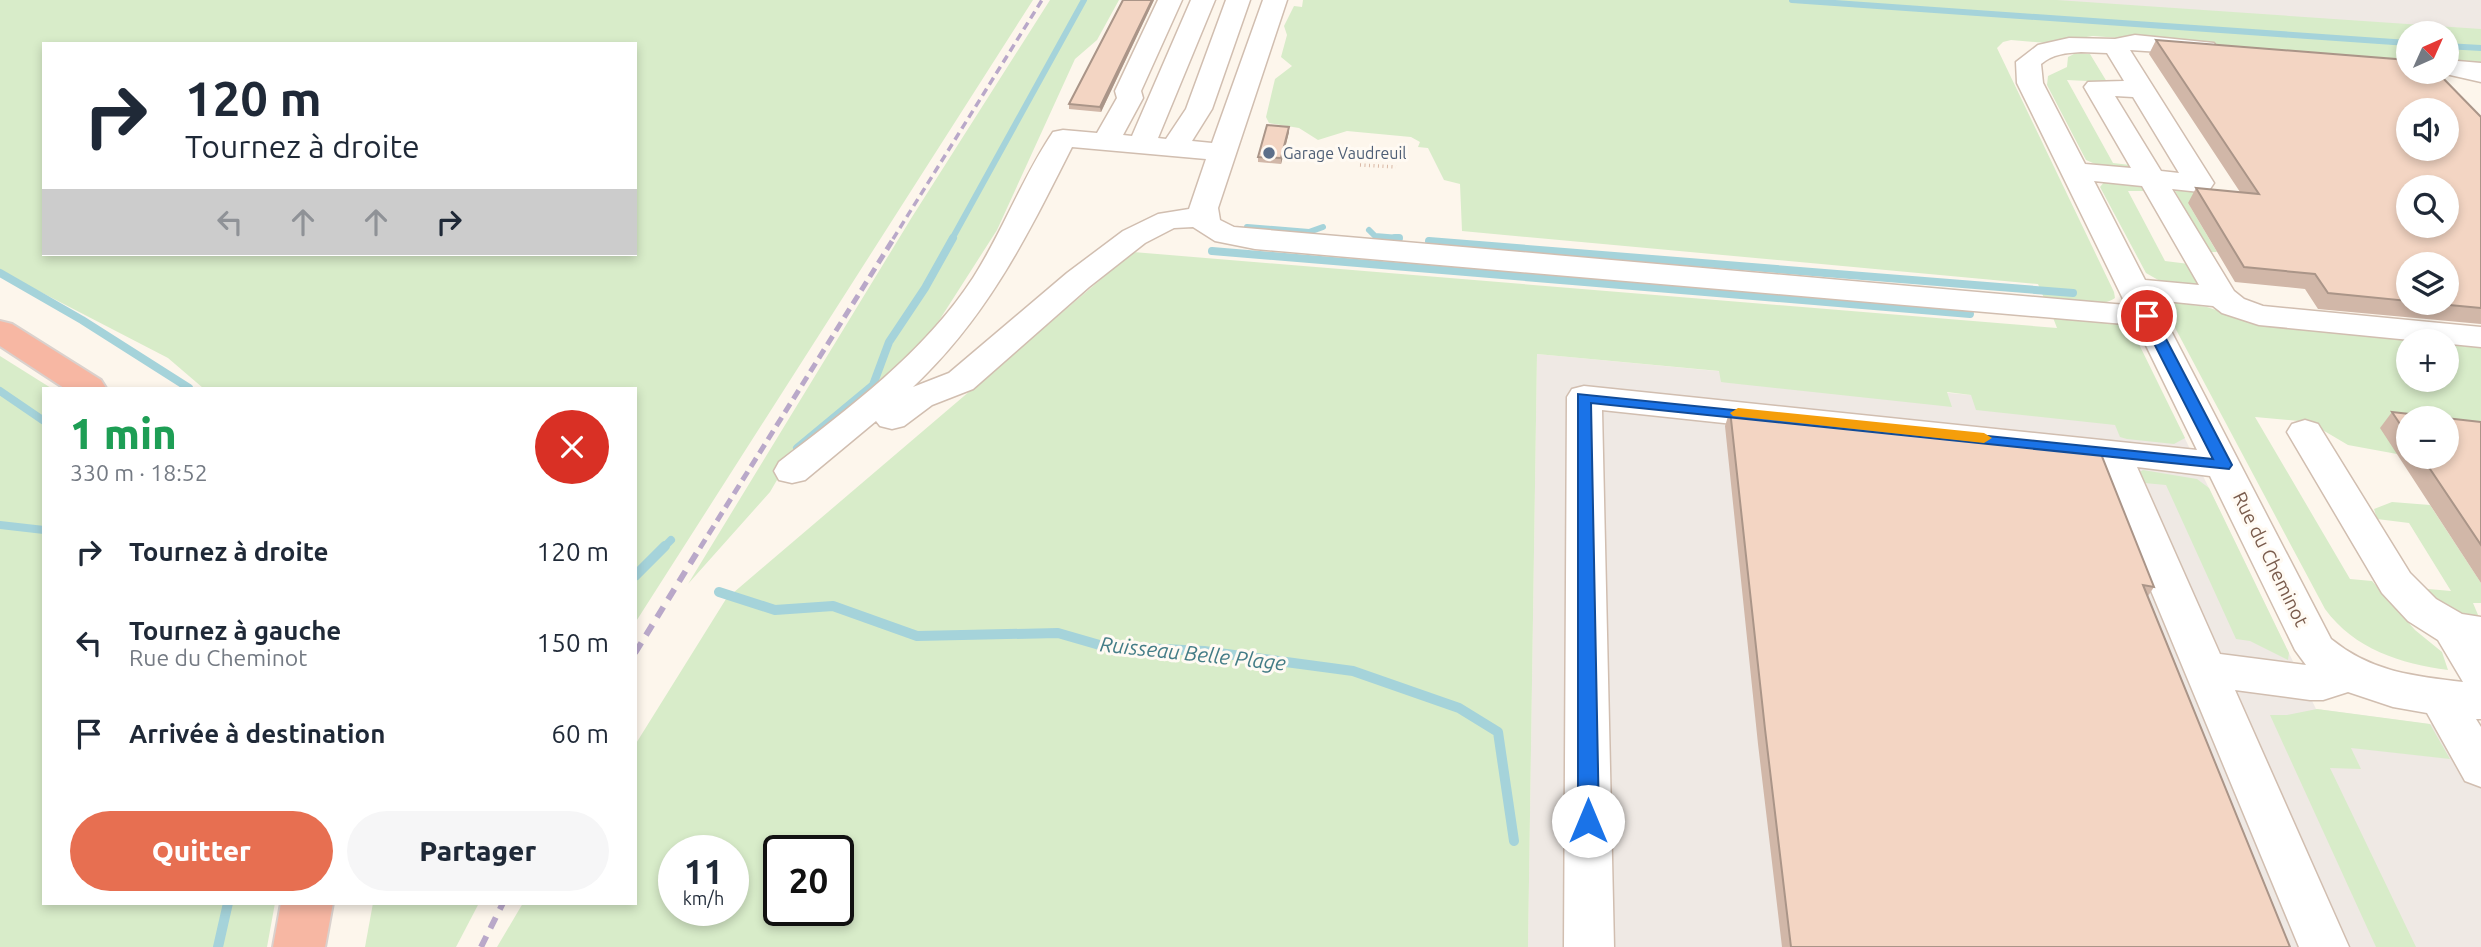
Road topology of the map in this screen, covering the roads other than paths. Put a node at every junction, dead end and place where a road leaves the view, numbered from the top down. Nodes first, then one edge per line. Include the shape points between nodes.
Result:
1 (1170, 0) edge
2 (1203, 0) edge
3 (1238, 0) edge
4 (1275, 0) edge
5 (2115, 46) junction
6 (2229, 50) edge
7 (2459, 68) edge
8 (2481, 74) edge
9 (2142, 90) junction
10 (1106, 142) junction
11 (1142, 145) junction
12 (1174, 148) junction
13 (1222, 152) junction
14 (2074, 171) junction
15 (2151, 178) junction
16 (1202, 217) junction
17 (2222, 298) junction
18 (2312, 300) dead end
19 (2140, 302) junction
20 (0, 331) edge
21 (2481, 337) edge
22 (86, 387) edge
23 (892, 418) dead end
24 (2305, 432) dead end
25 (2112, 452) junction
26 (2224, 465) junction
27 (792, 471) dead end
28 (2467, 631) edge
29 (2206, 669) junction
30 (2350, 675) junction
31 (2481, 676) edge
32 (2461, 699) edge
33 (2481, 768) edge
34 (307, 905) edge
35 (299, 947) edge
36 (1589, 947) edge
37 (2325, 947) edge

1 - 10 street via 1128,91 1128,105
2 - 11 street
3 - 12 street via 1199,110
4 - 13 street
5 - 6 street via 2134,42
5 - 9 street
5 - 14 street, Rue du Cheminot via 2042,51 2026,68
7 - 8 street
9 - 15 street via 2097,86
9 - 15 street via 2200,183
10 - 11 street
10 - 27 street via 1063,138 974,299 899,384
11 - 12 street
12 - 13 street
13 - 16 street
14 - 15 street
14 - 19 street, Rue du Cheminot
15 - 17 street
16 - 19 street via 1215,230 1255,240
16 - 23 street via 1168,220 1134,237 1078,279 961,381 920,397
17 - 18 street via 2250,294
17 - 19 street
17 - 21 street via 2259,315
19 - 26 street, Rue du Cheminot
20 - 22 highway
24 - 28 street via 2396,583 2422,610
25 - 26 street
25 - 29 street
25 - 36 street via 1584,397
26 - 30 street, Rue du Cheminot via 2316,650
28 - 31 street
29 - 30 street via 2310,683
29 - 37 street
30 - 32 street via 2384,687
32 - 33 street
34 - 35 highway

